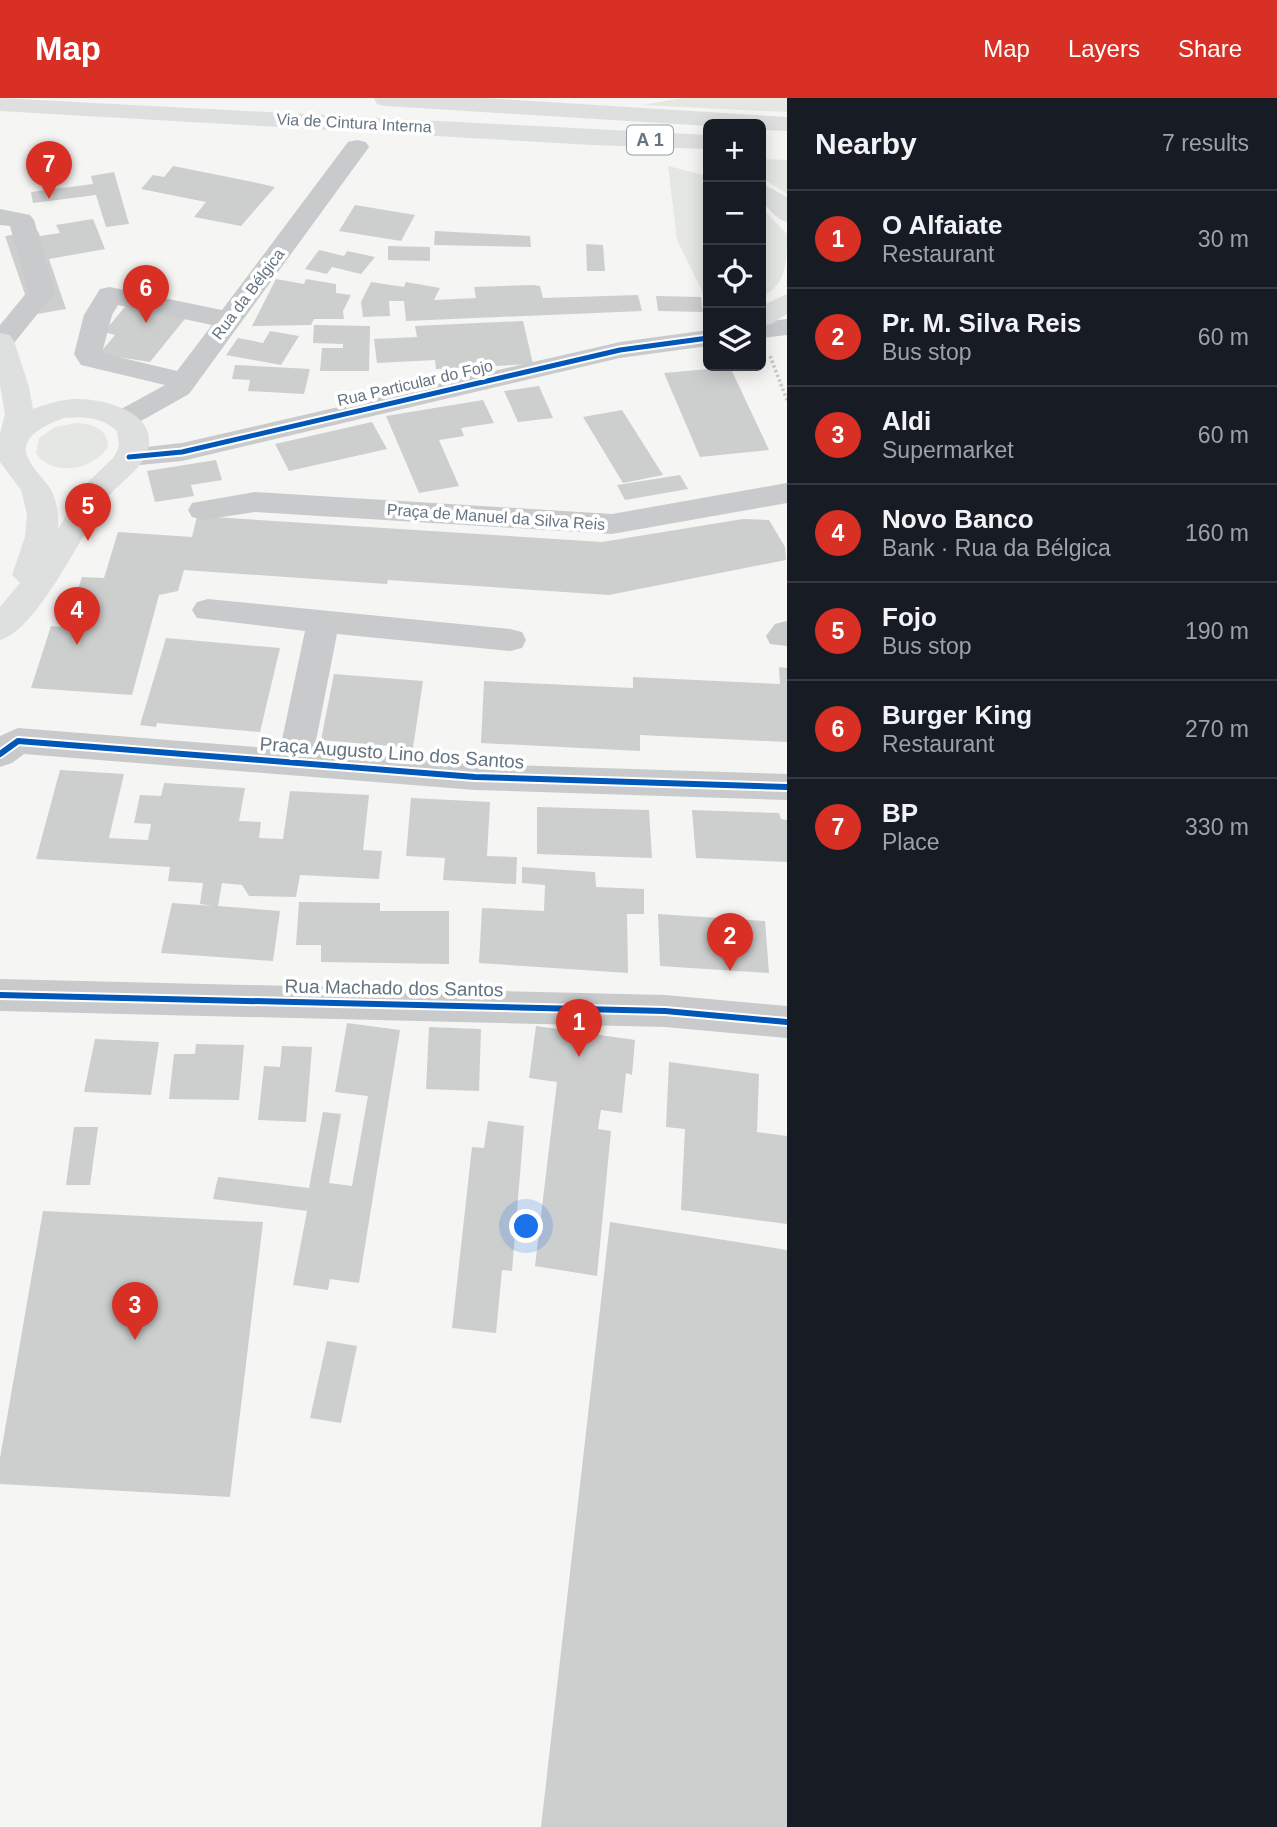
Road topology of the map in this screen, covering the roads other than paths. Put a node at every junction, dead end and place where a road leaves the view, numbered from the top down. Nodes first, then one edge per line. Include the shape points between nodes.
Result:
1 (365, 98) edge
2 (638, 98) edge
3 (0, 104) edge
4 (507, 105) junction
5 (787, 124) edge
6 (592, 138) junction
7 (703, 142) edge
8 (766, 145) edge
9 (787, 146) edge
10 (357, 147) dead end
11 (703, 163) edge
12 (766, 194) edge
13 (787, 214) edge
14 (0, 217) edge
15 (787, 302) edge
16 (766, 315) edge
17 (229, 320) junction
18 (787, 327) edge
19 (703, 339) edge
20 (0, 341) edge
21 (766, 342) edge
22 (9, 370) junction
23 (184, 381) junction
24 (76, 407) junction
25 (122, 419) junction
26 (12, 453) edge
27 (124, 462) junction
28 (787, 493) edge
29 (203, 510) dead end
30 (208, 610) dead end
31 (7, 621) edge
32 (323, 622) junction
33 (510, 640) dead end
34 (0, 754) edge
35 (294, 764) junction
36 (787, 787) edge
37 (0, 995) edge
38 (787, 1022) edge

1 - 4 main road, Via de Cintura Interna / A 1
2 - 4 main road
3 - 6 main road, Via de Cintura Interna / A 1
4 - 5 main road, Via de Cintura Interna / A 1
6 - 7 main road, Via de Cintura Interna / A 1
6 - 11 main road
8 - 9 main road
10 - 17 street, Rua da Bélgica
12 - 13 main road
14 - 20 street via 21,220 42,292
15 - 16 main road
17 - 23 street, Rua da Bélgica
17 - 23 street via 110,295 98,315 88,354 91,359
18 - 21 street
19 - 27 street, Rua Particular do Fojo via 620,350
20 - 22 main road
22 - 24 main road via 33,389
22 - 26 main road via 20,411
23 - 25 street, Rua da Bélgica via 166,397
24 - 25 main road
24 - 26 main road via 38,416
25 - 27 main road via 133,432 134,444
26 - 27 main road via 40,481 65,484 101,477
26 - 31 main road via 43,505 44,524
27 - 31 main road via 96,492 50,568
28 - 29 street, Praça de Manuel da Silva Reis via 612,524 255,502
30 - 32 street
32 - 33 street
32 - 35 street
34 - 35 street, Praça Augusto Lino dos Santos via 18,741
35 - 36 street, Praça Augusto Lino dos Santos via 475,777
37 - 38 street, Rua Machado dos Santos via 665,1011

